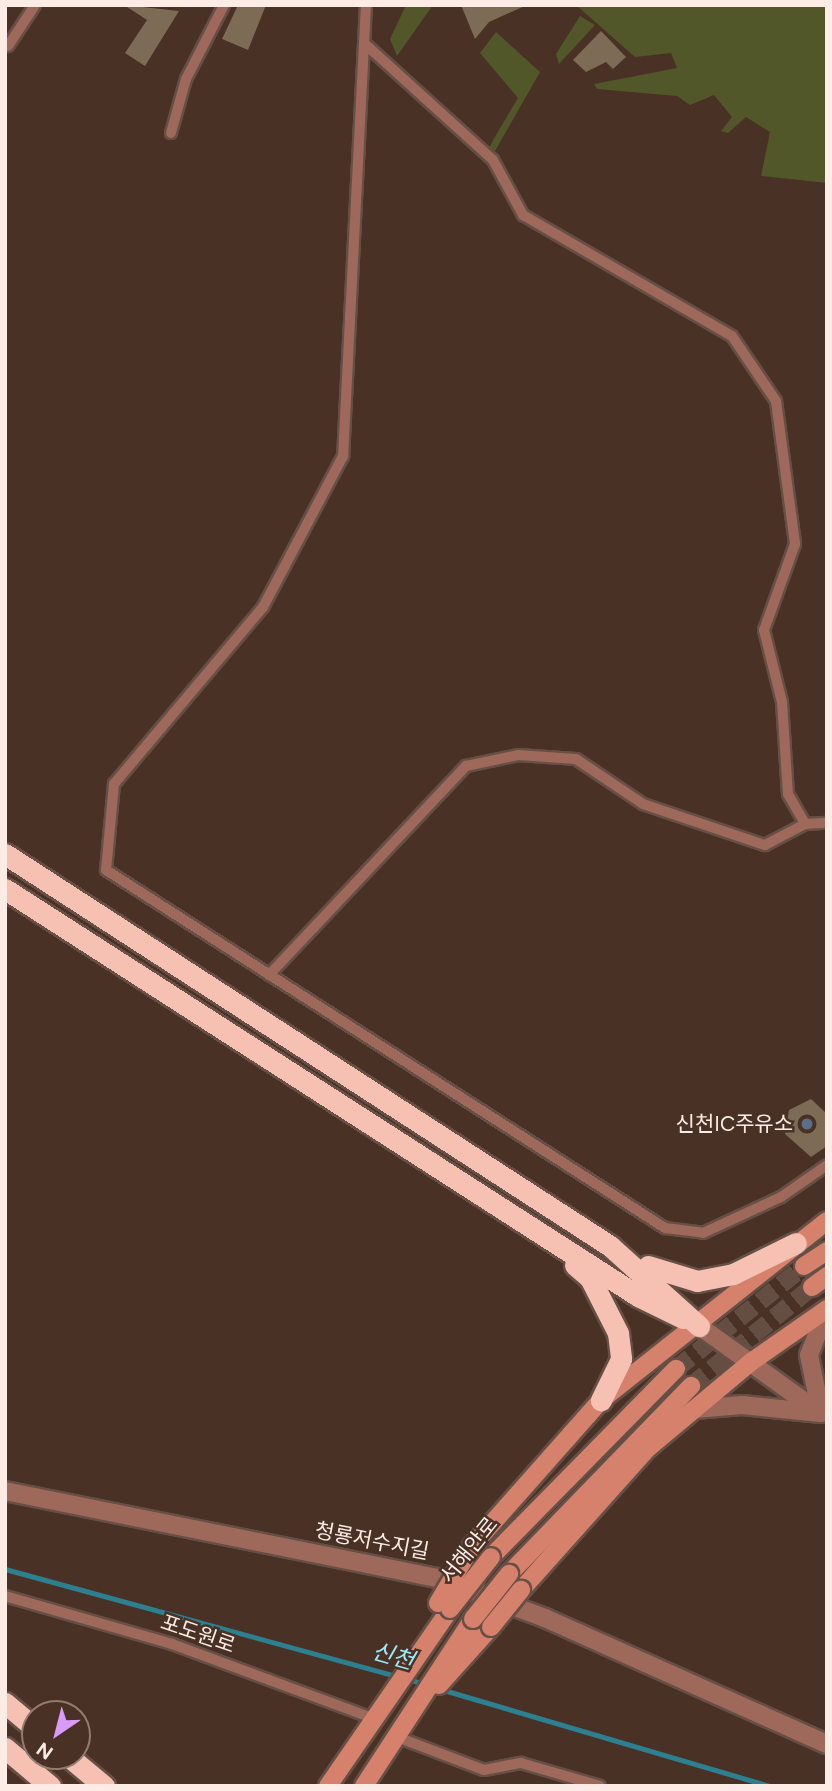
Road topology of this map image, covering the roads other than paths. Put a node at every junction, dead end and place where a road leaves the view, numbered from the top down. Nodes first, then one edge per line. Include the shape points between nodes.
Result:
1 (35, 5) edge
2 (224, 5) edge
3 (366, 5) edge
4 (364, 43) junction
5 (8, 46) dead end
6 (172, 133) dead end
7 (827, 823) edge
8 (805, 824) junction
9 (5, 854) edge
10 (5, 889) edge
11 (269, 975) junction
12 (827, 1165) edge
13 (512, 1211) junction
14 (827, 1221) edge
15 (796, 1243) junction
16 (610, 1246) junction
17 (827, 1251) edge
18 (804, 1266) tunnel mouth
19 (827, 1309) edge
20 (699, 1326) junction
21 (751, 1362) junction
22 (676, 1369) tunnel mouth
23 (691, 1386) tunnel mouth
24 (601, 1400) junction
25 (695, 1409) junction
26 (824, 1415) edge
27 (5, 1492) edge
28 (5, 1596) edge
29 (444, 1606) junction
30 (458, 1657) junction
31 (5, 1703) edge
32 (377, 1715) junction
33 (21, 1716) edge
34 (397, 1737) junction
35 (827, 1744) edge
36 (5, 1748) edge
37 (85, 1770) edge
38 (50, 1786) edge
39 (104, 1786) edge
40 (328, 1786) edge
41 (364, 1786) edge
42 (600, 1786) edge

1 - 5 lane
2 - 6 lane via 186,79
3 - 4 lane
4 - 8 lane via 493,160 523,215 732,336 776,401 795,544 764,630 782,702 788,794
4 - 11 lane via 343,456 263,607 114,784 106,870
7 - 8 lane
8 - 11 lane via 765,845 643,804 576,759 518,755 466,766
9 - 16 highway
10 - 13 highway
11 - 12 lane via 665,1228 703,1233 781,1197
13 - 20 highway via 638,1296
13 - 24 highway via 590,1278 618,1332 621,1359
14 - 15 main road
15 - 16 highway via 733,1274 697,1281 670,1278
15 - 20 main road
16 - 20 highway
17 - 18 main road
19 - 21 main road
19 - 26 street via 810,1355
20 - 21 street
20 - 24 main road
21 - 25 main road
21 - 26 street
22 - 29 main road, 서해안로, bridge
23 - 30 main road, bridge via 509,1574 473,1619
24 - 29 main road, bridge via 472,1546
25 - 26 street via 742,1405
25 - 30 main road, bridge via 648,1448 491,1627
27 - 35 street, 청룡저수지길 via 437,1577 558,1623
28 - 32 lane, 포도원로 via 172,1644
29 - 32 main road
30 - 34 main road
31 - 33 highway
32 - 40 main road
34 - 41 main road
34 - 42 lane via 484,1770 521,1763
36 - 38 highway
37 - 39 highway

